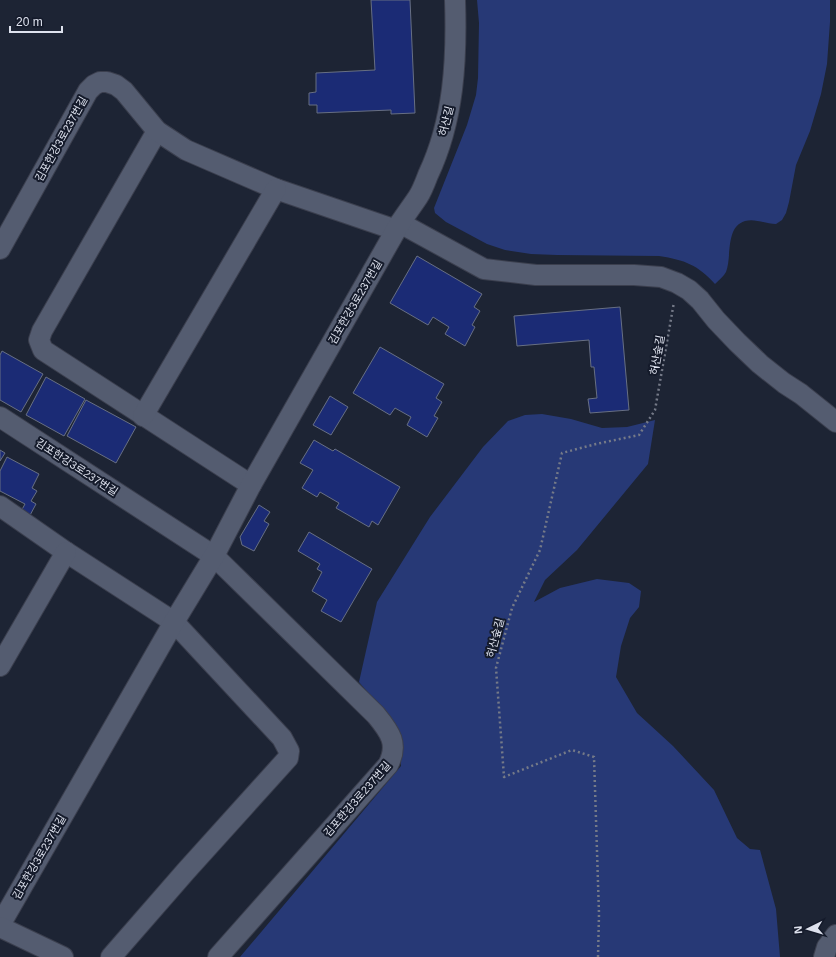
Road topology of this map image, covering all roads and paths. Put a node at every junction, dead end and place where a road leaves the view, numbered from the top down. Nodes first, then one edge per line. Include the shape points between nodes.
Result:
1 (455, 0) edge
2 (157, 131) junction
3 (276, 189) junction
4 (398, 226) junction
5 (0, 249) edge
6 (677, 283) junction
7 (143, 416) junction
8 (0, 417) edge
9 (836, 422) edge
10 (251, 485) junction
11 (0, 506) edge
12 (66, 552) junction
13 (214, 556) junction
14 (174, 622) junction
15 (0, 666) edge
16 (0, 926) edge
17 (836, 935) edge
18 (63, 957) edge
19 (111, 957) edge
20 (218, 957) edge
21 (598, 957) edge
22 (824, 957) edge

1 - 4 street, 허산길 via 454,83 445,129 418,197
2 - 3 street, 김포한강3로237번길 via 186,150
2 - 5 street, 김포한강3로237번길 via 116,85 107,82 94,85 88,91
2 - 7 street via 39,340 43,350
3 - 4 street, 김포한강3로237번길
3 - 7 street
4 - 6 street via 484,269 536,275 634,275 661,277
4 - 10 street, 김포한강3로237번길
6 - 9 street via 700,300 726,331 760,364
6 - 21 path, 허산숲길 via 655,410 639,435 562,453 540,550 512,608 496,668 504,777 572,750 594,757
7 - 10 street
8 - 13 street, 김포한강3로237번길
10 - 13 street, 김포한강3로237번길
11 - 12 street
12 - 14 street
12 - 15 street
13 - 14 street, 김포한강3로237번길
13 - 20 street, 김포한강3로237번길 via 376,715 392,738 394,748 388,765
14 - 16 street, 김포한강3로237번길
14 - 19 street via 282,738 289,751 288,758
16 - 18 street, 김포한강3로237번길
17 - 22 street via 827,946

